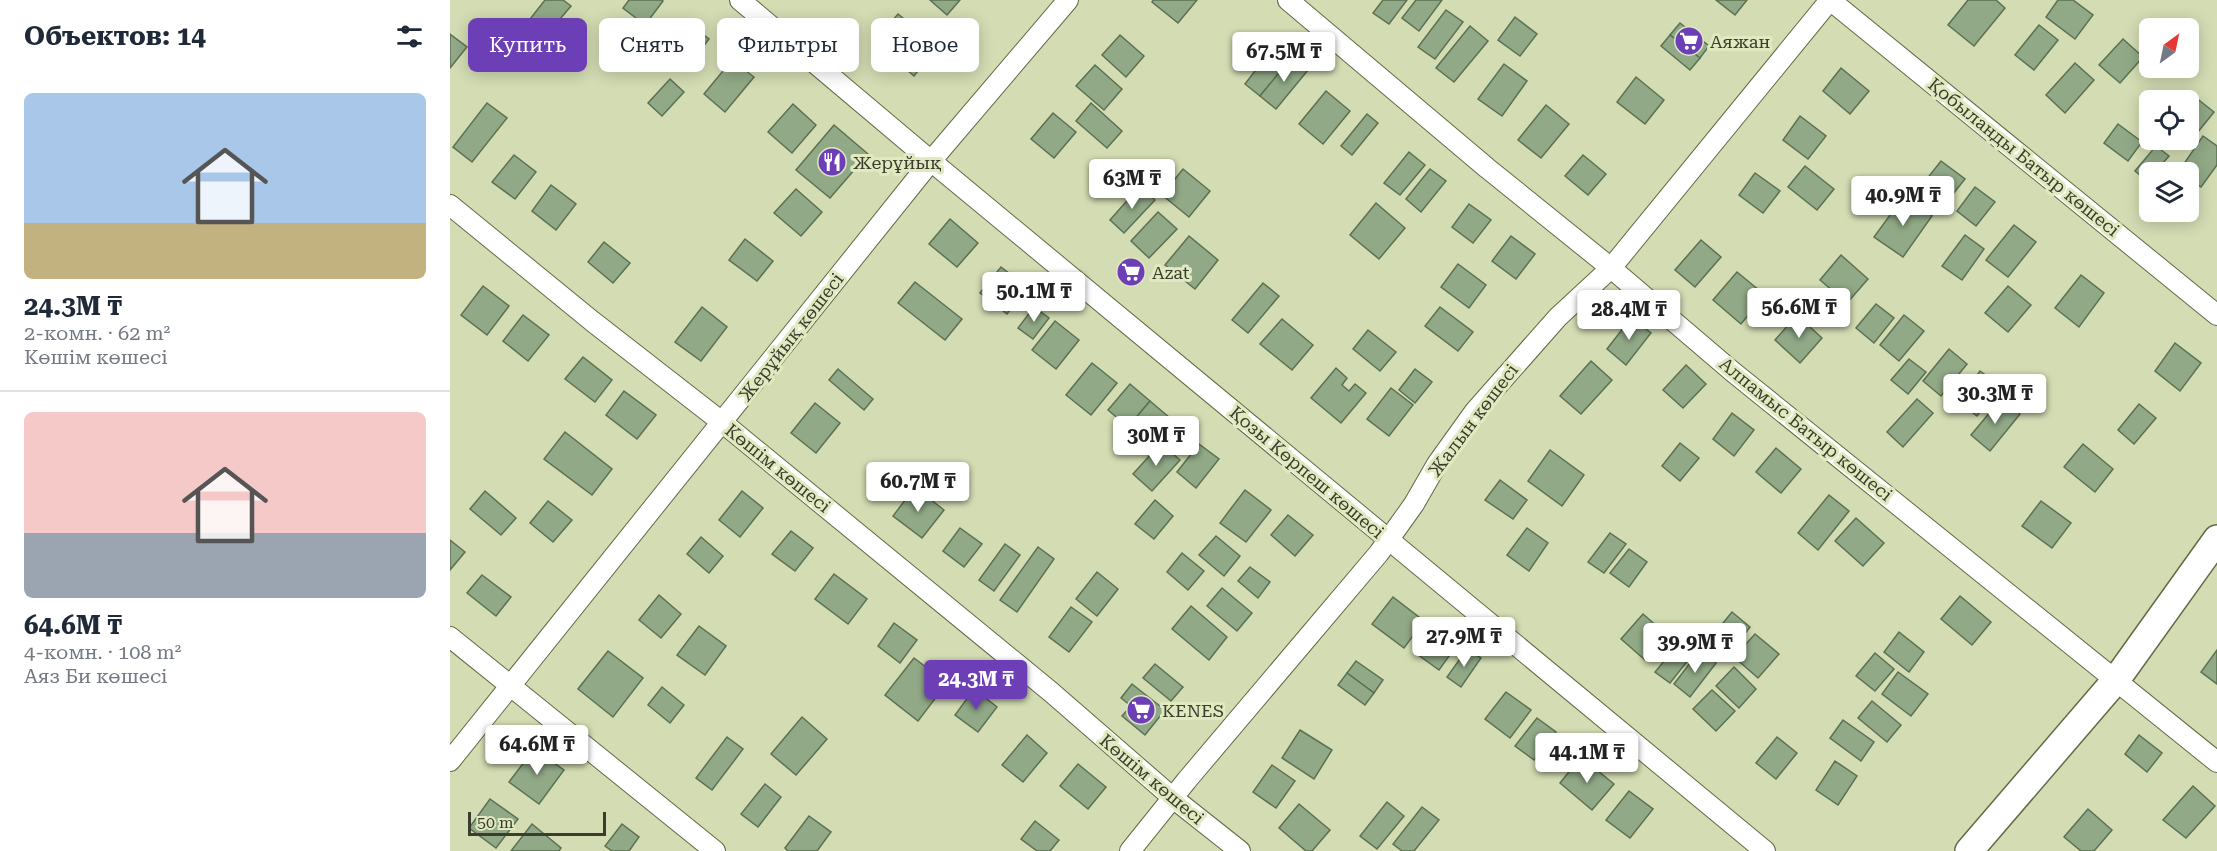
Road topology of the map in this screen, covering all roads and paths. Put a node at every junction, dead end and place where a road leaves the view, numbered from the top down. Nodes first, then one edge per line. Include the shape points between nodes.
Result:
1 (740, 0) edge
2 (1068, 0) edge
3 (1288, 0) edge
4 (1830, 0) edge
5 (931, 161) junction
6 (450, 205) edge
7 (1611, 268) junction
8 (2217, 315) edge
9 (723, 423) junction
10 (1389, 539) junction
11 (2217, 539) edge
12 (450, 637) edge
13 (2116, 680) junction
14 (511, 686) junction
15 (450, 761) edge
16 (2217, 762) edge
17 (1173, 798) junction
18 (715, 851) edge
19 (1130, 851) edge
20 (1240, 851) edge
21 (1765, 851) edge
22 (1969, 851) edge

1 - 5 street, Қозы Көрпеш көшесі
2 - 5 street, Жерұйық көшесі
3 - 7 street, Алпамыс Батыр көшесі
4 - 7 street, Жалын көшесі
4 - 8 street, Қобыланды Батыр көшесі
5 - 9 street, Жерұйық көшесі
5 - 10 street, Қозы Көрпеш көшесі
6 - 9 street, Көшім көшесі
7 - 10 street, Жалын көшесі via 1558,317 1475,411
7 - 13 street, Алпамыс Батыр көшесі via 1733,372
9 - 14 street, Жерұйық көшесі
9 - 17 street, Көшім көшесі via 1051,692
10 - 17 street, Жалын көшесі
10 - 21 street, Қозы Көрпеш көшесі
11 - 13 main road
12 - 14 street
13 - 16 street, Алпамыс Батыр көшесі
13 - 22 main road
14 - 15 street, Жерұйық көшесі
14 - 18 street
17 - 19 street, Жалын көшесі
17 - 20 street, Көшім көшесі

